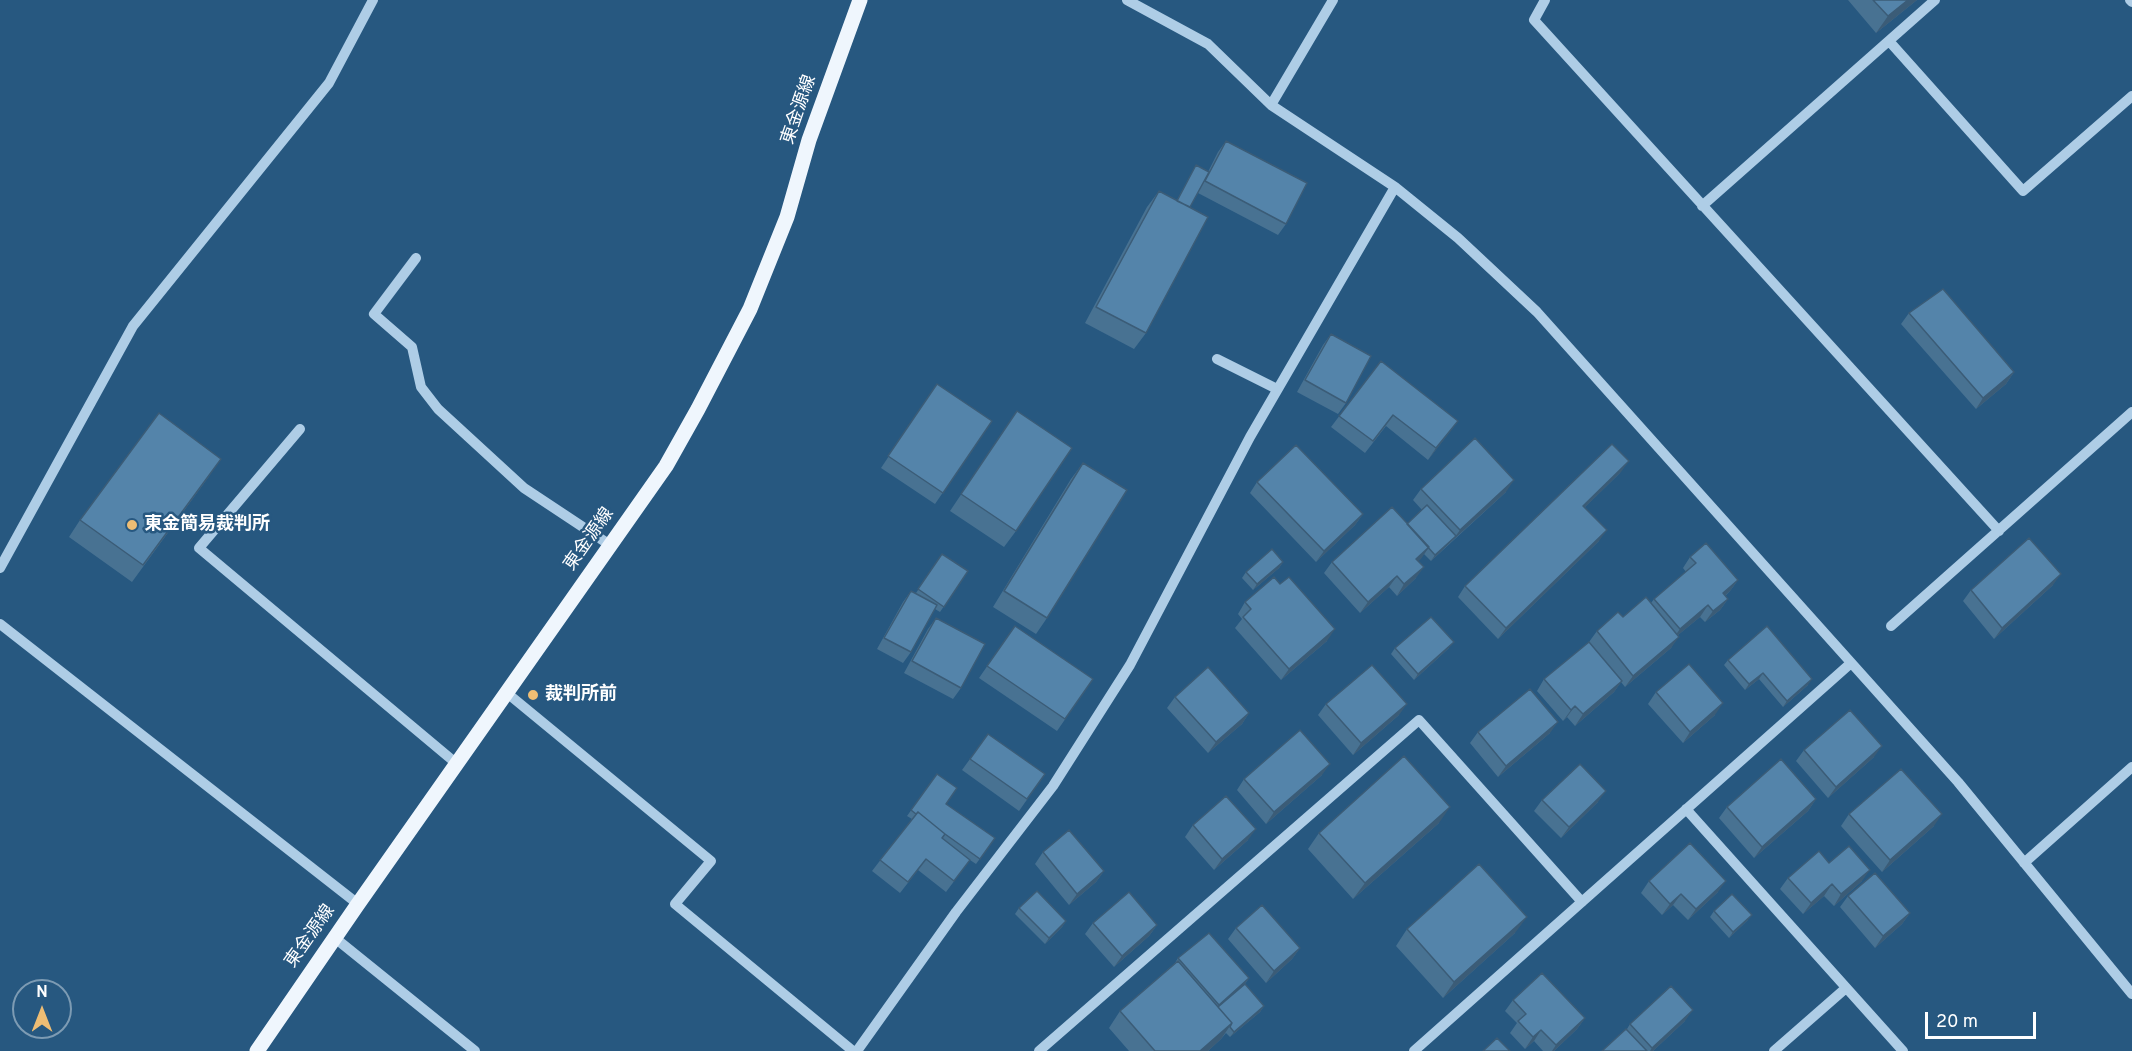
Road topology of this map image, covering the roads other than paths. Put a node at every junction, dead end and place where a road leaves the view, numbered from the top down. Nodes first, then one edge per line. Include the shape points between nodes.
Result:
1 (374, 0) edge
2 (860, 0) edge
3 (1127, 0) edge
4 (1333, 0) edge
5 (1545, 0) edge
6 (1935, 0) edge
7 (1889, 40) junction
8 (2132, 96) edge
9 (1271, 105) junction
10 (1395, 187) junction
11 (1702, 206) junction
12 (416, 258) dead end
13 (1217, 359) dead end
14 (1277, 389) junction
15 (2132, 412) edge
16 (300, 429) dead end
17 (1999, 531) junction
18 (610, 545) junction
19 (0, 568) edge
20 (0, 624) edge
21 (1892, 626) dead end
22 (1851, 663) junction
23 (507, 693) junction
24 (457, 764) junction
25 (2132, 766) edge
26 (1686, 810) junction
27 (2024, 863) junction
28 (1582, 902) junction
29 (358, 904) junction
30 (335, 938) junction
31 (1846, 988) junction
32 (2132, 994) edge
33 (257, 1051) edge
34 (475, 1051) edge
35 (855, 1051) edge
36 (1039, 1051) edge
37 (1414, 1051) edge
38 (1774, 1051) edge
39 (1903, 1051) edge

1 - 19 street via 329,83 132,326
2 - 18 main road, 東金源線 via 809,140 787,217 750,309 666,466
3 - 9 street via 1208,44
4 - 9 street
5 - 11 street via 1534,20
6 - 7 street
7 - 8 street via 2023,191
7 - 11 street
9 - 10 street
10 - 14 street
10 - 22 street via 1458,238 1537,312
11 - 17 street
12 - 18 street via 374,314 412,347 421,387 438,409 524,488
13 - 14 street
14 - 35 street via 1111,696 1053,786
15 - 17 street
16 - 24 street via 200,548
17 - 21 street
18 - 23 main road, 東金源線
20 - 29 street
22 - 26 street
22 - 27 street via 1958,782
23 - 24 main road, 東金源線
23 - 35 street via 711,861 675,904
24 - 29 main road, 東金源線
25 - 27 street
26 - 28 street
26 - 31 street
27 - 32 street
28 - 36 street via 1419,720
28 - 37 street
29 - 30 main road, 東金源線
30 - 33 main road, 東金源線
30 - 34 street
31 - 38 street
31 - 39 street

